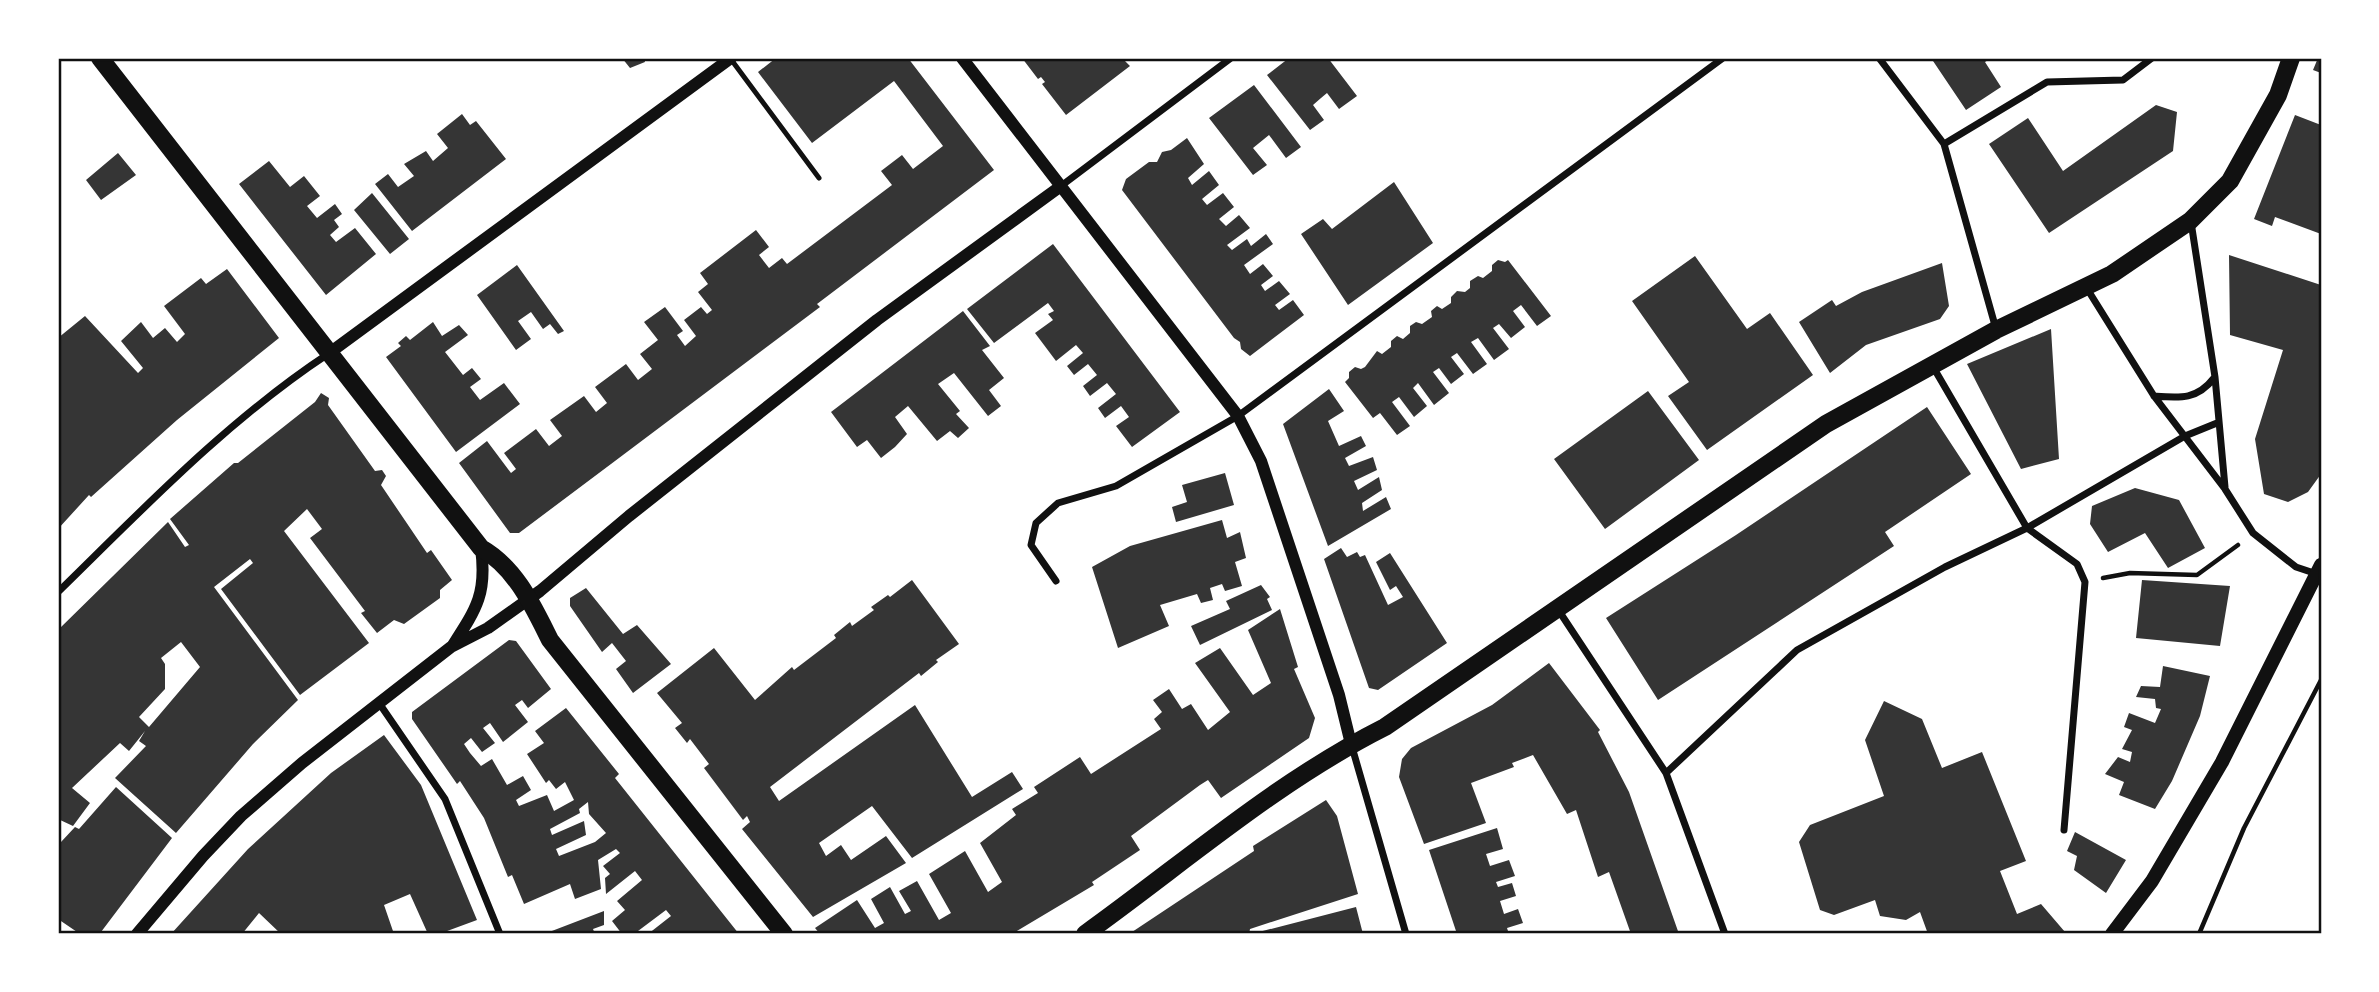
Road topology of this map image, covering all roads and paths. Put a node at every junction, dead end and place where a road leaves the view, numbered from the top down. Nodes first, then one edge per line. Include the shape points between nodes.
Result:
1 (100, 58) edge
2 (731, 58) edge
3 (962, 58) edge
4 (1231, 58) edge
5 (1723, 58) edge
6 (1879, 58) edge
7 (2152, 58) edge
8 (2291, 58) edge
9 (1944, 144) junction
10 (819, 178) dead end
11 (1061, 186) junction
12 (2190, 221) junction
13 (2086, 286) junction
14 (1996, 330) junction
15 (328, 354) junction
16 (1932, 364) junction
17 (2215, 377) junction
18 (2154, 396) junction
19 (1238, 416) junction
20 (2217, 423) junction
21 (2185, 436) junction
22 (2225, 489) junction
23 (2027, 528) junction
24 (2253, 533) junction
25 (481, 548) junction
26 (2319, 570) edge
27 (1056, 581) dead end
28 (2085, 582) junction
29 (58, 592) edge
30 (528, 597) junction
31 (1557, 608) junction
32 (451, 647) junction
33 (2321, 680) edge
34 (379, 703) junction
35 (1351, 744) junction
36 (1665, 773) junction
37 (2064, 830) dead end
38 (137, 934) edge
39 (500, 934) edge
40 (784, 934) edge
41 (1085, 934) edge
42 (1406, 934) edge
43 (1725, 934) edge
44 (2112, 934) edge
45 (2199, 934) edge

1 - 15 main road
2 - 10 lane
2 - 15 street
3 - 11 street
4 - 11 street
5 - 19 street
6 - 9 street
7 - 9 street via 2123,80 2047,82
8 - 12 main road via 2278,95 2230,181
9 - 14 street
11 - 19 street
11 - 30 street via 877,320
12 - 13 main road via 2112,274
12 - 17 street
13 - 14 main road
13 - 18 street
14 - 16 main road
15 - 25 main road
15 - 29 street via 286,382 178,474
16 - 23 street
16 - 31 main road via 1826,424
17 - 18 street via 2204,391 2186,398
17 - 20 street
18 - 21 street
19 - 27 street via 1116,486 1058,503 1035,523 1031,545
19 - 35 street via 1261,461
20 - 21 street
20 - 22 street
21 - 22 street
21 - 23 street
22 - 24 street
23 - 28 street via 2077,564
23 - 36 street via 1945,567 1797,650
24 - 26 street via 2296,567
24 - 28 path via 2197,575 2130,573
25 - 30 main road via 498,558
25 - 32 street via 484,579 479,604
26 - 44 main road via 2222,762 2152,881
28 - 37 street
30 - 32 street via 488,628
30 - 40 main road via 550,640
31 - 35 main road via 1385,727
31 - 36 street
32 - 34 street
33 - 45 path via 2244,828
34 - 38 street via 242,816
34 - 39 street via 445,799
35 - 41 main road via 1196,848
35 - 42 street
36 - 43 street

